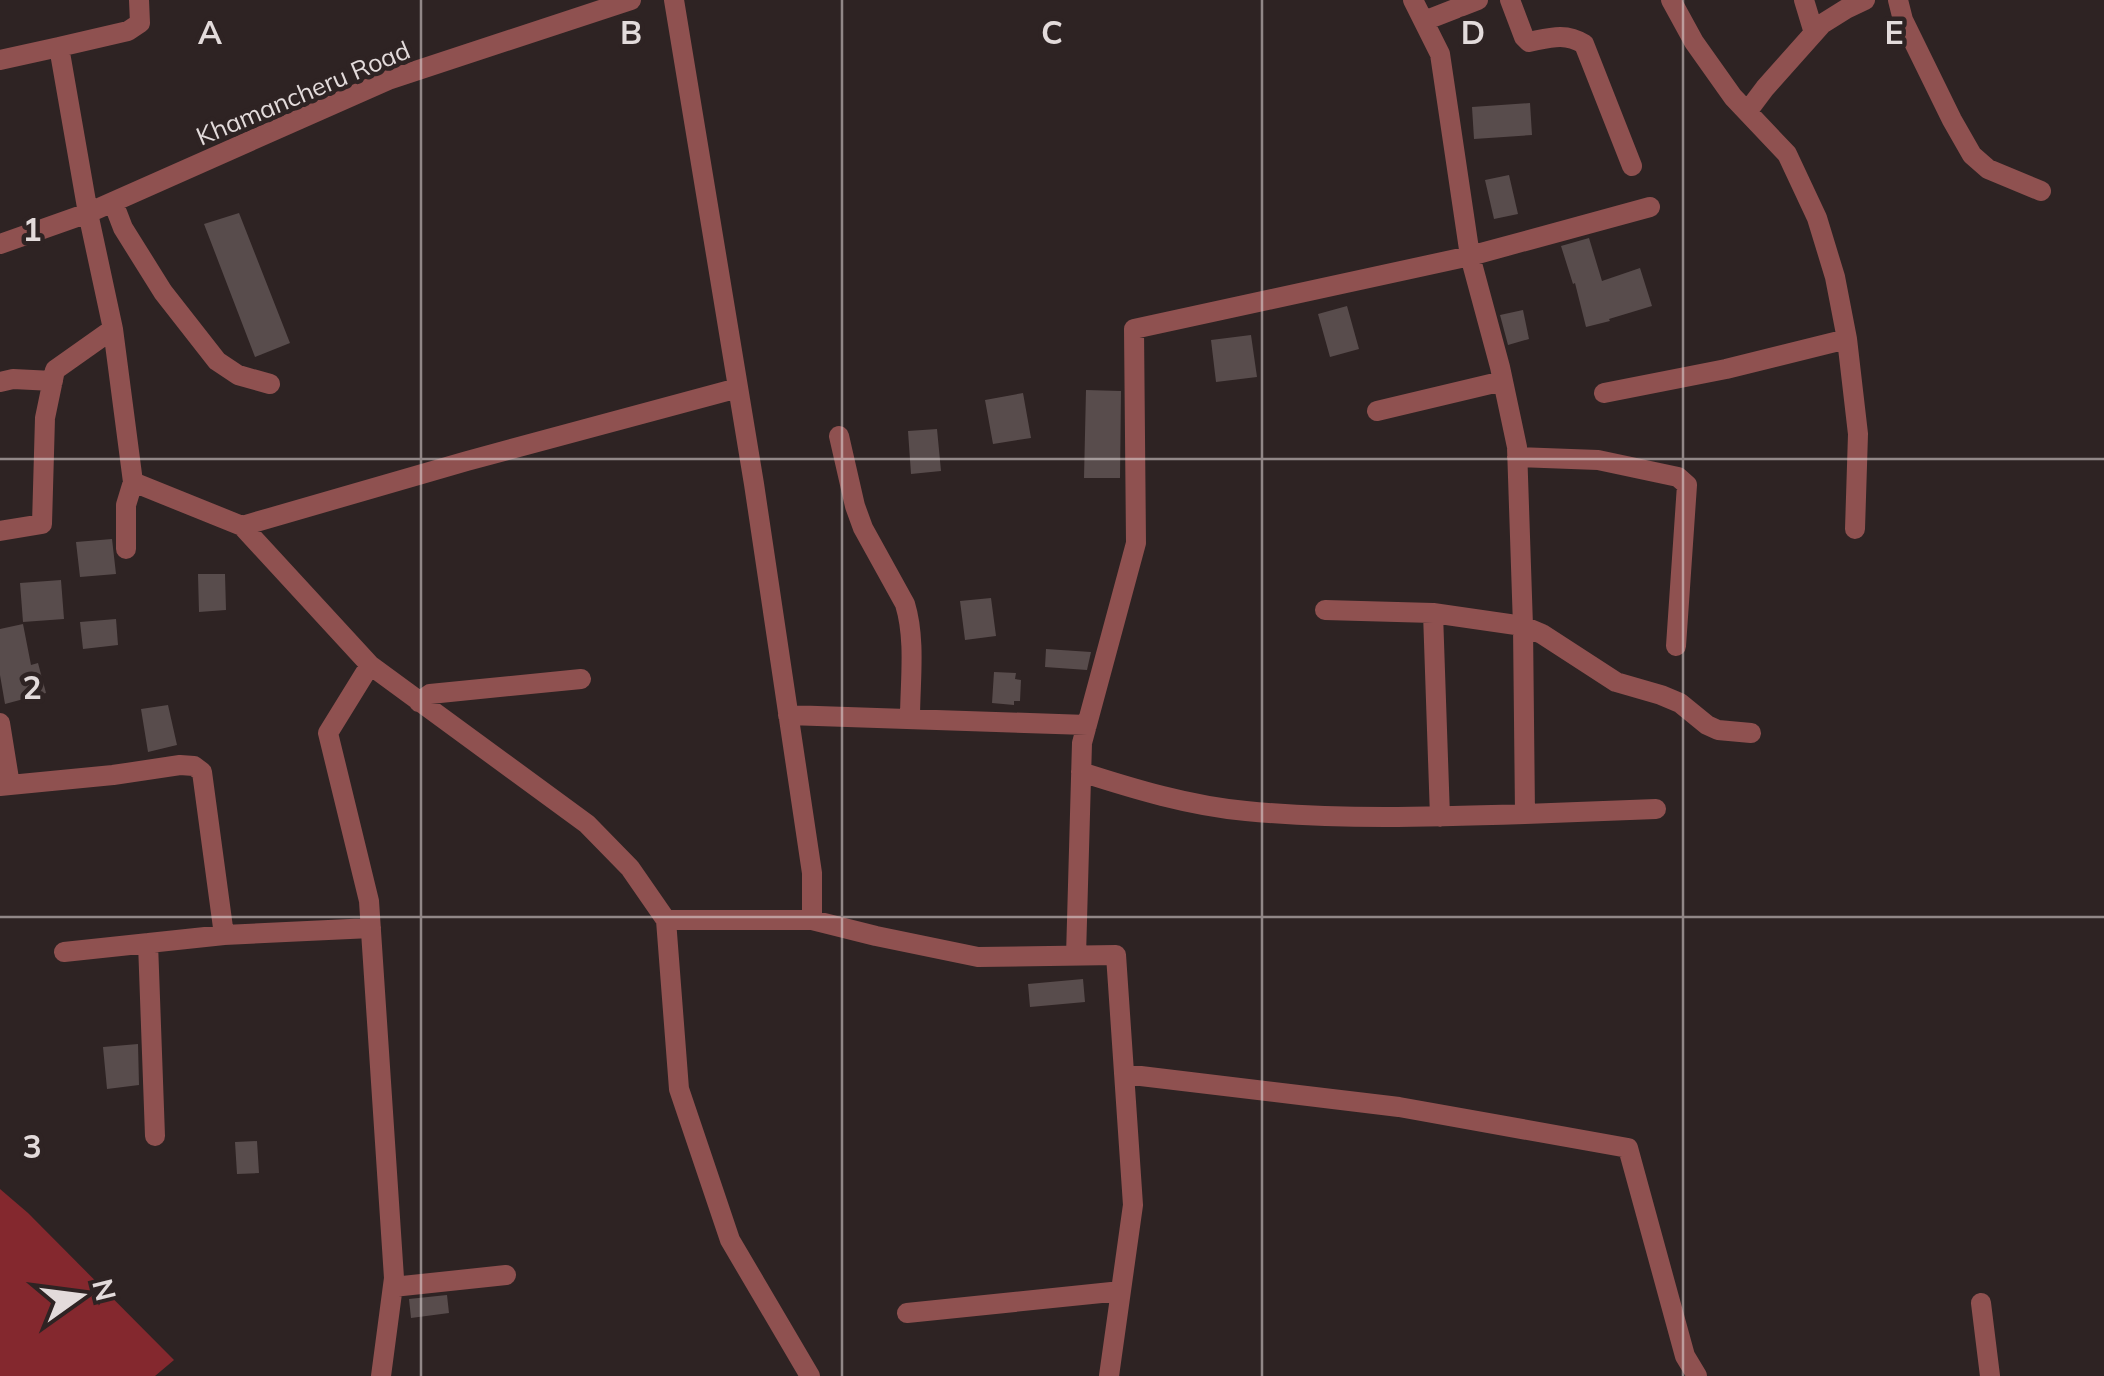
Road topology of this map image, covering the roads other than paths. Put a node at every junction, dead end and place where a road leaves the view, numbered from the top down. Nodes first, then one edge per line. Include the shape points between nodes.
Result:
1 (139, 0) edge
2 (631, 0) edge
3 (674, 0) edge
4 (1414, 0) edge
5 (1478, 0) edge
6 (1510, 0) edge
7 (1671, 0) edge
8 (1804, 0) edge
9 (1864, 0) edge
10 (1898, 0) edge
11 (603, 4) edge
12 (1424, 21) junction
13 (1814, 33) junction
14 (59, 47) junction
15 (0, 60) edge
16 (1746, 112) junction
17 (1632, 166) dead end
18 (2041, 191) dead end
19 (113, 202) junction
20 (1650, 207) dead end
21 (88, 213) junction
22 (0, 244) edge
23 (1470, 256) junction
24 (114, 329) junction
25 (1848, 339) junction
26 (53, 381) junction
27 (1503, 381) junction
28 (0, 382) edge
29 (270, 384) dead end
30 (738, 388) junction
31 (1604, 393) dead end
32 (1377, 410) dead end
33 (839, 436) dead end
34 (1517, 457) junction
35 (133, 482) junction
36 (242, 526) junction
37 (1855, 528) dead end
38 (0, 531) edge
39 (126, 549) dead end
40 (1325, 610) dead end
41 (1432, 613) junction
42 (1522, 626) junction
43 (1676, 646) dead end
44 (370, 665) junction
45 (582, 679) dead end
46 (419, 702) junction
47 (788, 715) junction
48 (910, 719) junction
49 (0, 723) edge
50 (1087, 725) junction
51 (1751, 733) dead end
52 (1081, 772) junction
53 (5, 785) edge
54 (1656, 809) dead end
55 (1525, 814) junction
56 (1440, 816) junction
57 (666, 920) junction
58 (812, 920) junction
59 (371, 928) junction
60 (224, 935) junction
61 (148, 943) junction
62 (64, 952) dead end
63 (1076, 956) junction
64 (1124, 1074) junction
65 (155, 1136) dead end
66 (506, 1275) dead end
67 (393, 1287) junction
68 (1121, 1291) junction
69 (1981, 1303) dead end
70 (906, 1312) dead end
71 (381, 1376) edge
72 (810, 1376) edge
73 (1110, 1376) edge
74 (1696, 1376) edge
75 (1990, 1376) edge

1 - 14 street via 140,23 128,31
2 - 11 street, Khamancheru Road
3 - 30 street
4 - 12 street
5 - 12 street
6 - 17 street via 1529,42 1562,36 1584,44
7 - 16 street
8 - 13 street
9 - 13 street
10 - 18 street via 1972,155 1988,169
11 - 19 street, Khamancheru Road via 388,80
12 - 23 street via 1440,54
13 - 16 street
14 - 15 street
14 - 21 street
16 - 25 street via 1788,154 1803,185
19 - 21 street, Khamancheru Road
19 - 29 street via 164,292 217,360 238,375
20 - 23 street
21 - 22 street, Khamancheru Road
21 - 24 street
23 - 27 street
23 - 50 street via 1134,329 1136,543
24 - 26 street via 55,370
24 - 35 street
25 - 31 street
25 - 37 street via 1858,434
26 - 28 street
26 - 38 street via 45,418 42,524
27 - 32 street
27 - 34 street
30 - 36 street
30 - 47 street
33 - 48 street via 859,517 908,615
34 - 42 street
34 - 43 street via 1598,460 1687,484
35 - 36 street
35 - 39 street
36 - 44 street
40 - 41 street
41 - 42 street
41 - 56 street
42 - 51 street via 1616,682 1680,703 1718,730
42 - 55 street
44 - 46 street
44 - 59 street via 328,733
45 - 46 street via 430,694
46 - 57 street via 587,824 630,868
47 - 48 street
47 - 58 street via 812,874
48 - 50 street
49 - 53 street
50 - 52 street
52 - 56 street via 1243,811
52 - 63 street
53 - 60 street via 194,766 202,772
54 - 55 street
55 - 56 street
57 - 58 street
57 - 72 street via 679,1089 730,1240
58 - 63 street via 978,956
59 - 60 street
59 - 67 street
60 - 61 street
61 - 62 street
61 - 65 street
63 - 64 street via 1116,955
64 - 68 street via 1133,1205
64 - 74 street via 1399,1108 1628,1148
66 - 67 street
67 - 71 street
68 - 70 street
68 - 73 street
69 - 75 street

